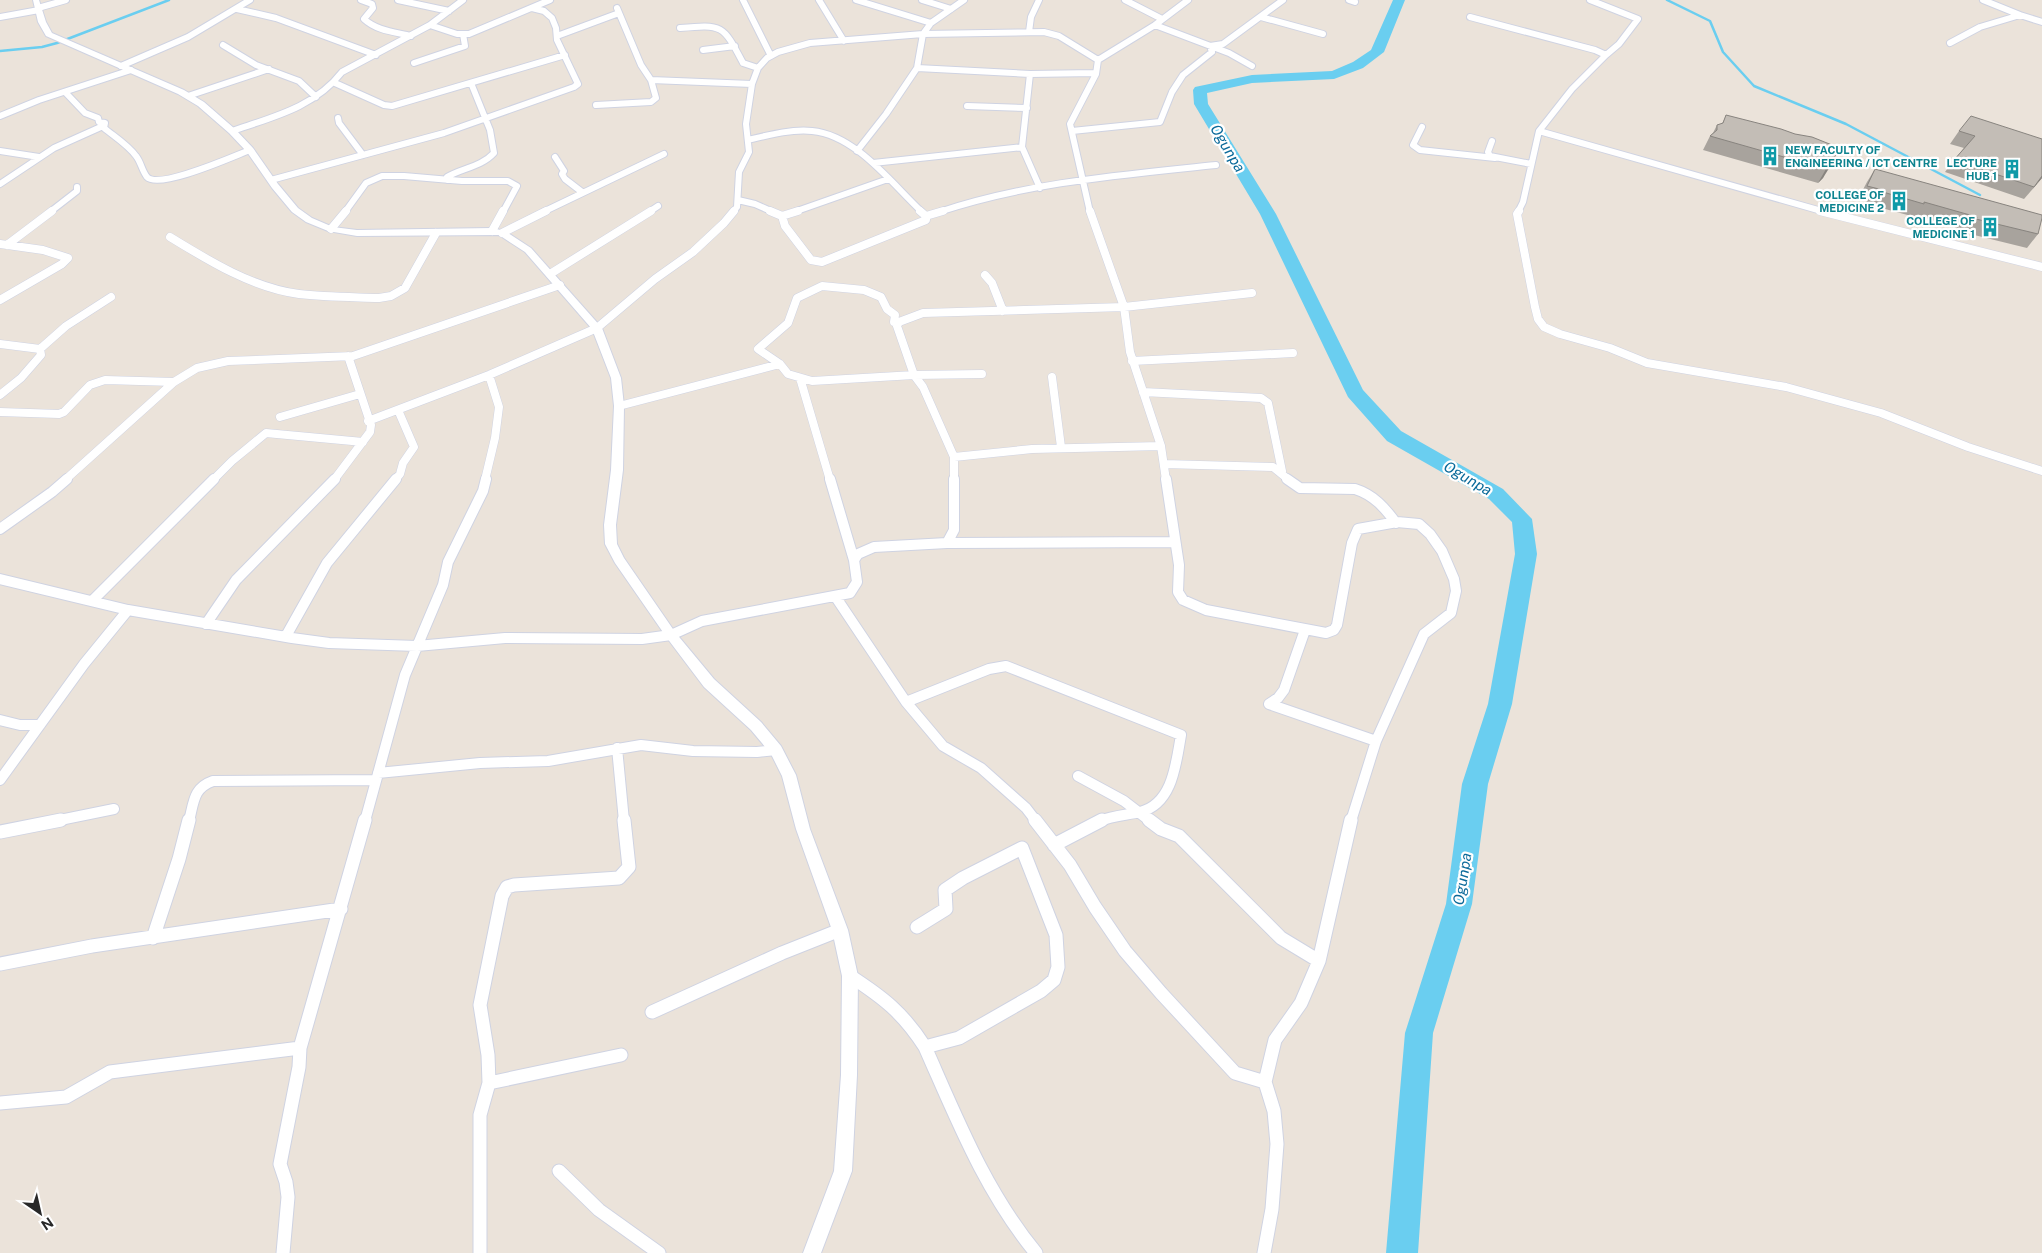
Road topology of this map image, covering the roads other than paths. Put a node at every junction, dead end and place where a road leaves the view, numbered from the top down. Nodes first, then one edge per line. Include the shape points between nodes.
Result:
1 (66, 0) edge
2 (250, 0) edge
3 (361, 0) edge
4 (398, 0) edge
5 (463, 0) edge
6 (550, 0) edge
7 (744, 0) edge
8 (819, 0) edge
9 (856, 0) edge
10 (922, 0) edge
11 (964, 0) edge
12 (1039, 0) edge
13 (1125, 0) edge
14 (1188, 0) edge
15 (1283, 0) edge
16 (1590, 0) edge
17 (1983, 0) edge
18 (370, 1) edge
19 (38, 4) edge
20 (532, 8) junction
21 (237, 9) junction
22 (951, 9) junction
23 (449, 11) junction
24 (2020, 15) junction
25 (0, 17) edge
26 (1261, 17) junction
27 (1470, 17) dead end
28 (1162, 19) junction
29 (2042, 22) edge
30 (931, 23) junction
31 (430, 25) junction
32 (1155, 25) junction
33 (680, 28) dead end
34 (1029, 32) junction
35 (462, 34) junction
36 (923, 34) junction
37 (1322, 34) dead end
38 (411, 36) junction
39 (557, 36) junction
40 (844, 41) junction
41 (1950, 43) dead end
42 (224, 45) dead end
43 (735, 46) junction
44 (1210, 46) junction
45 (703, 50) dead end
46 (376, 55) junction
47 (566, 55) junction
48 (771, 56) junction
49 (1606, 56) junction
50 (1098, 60) junction
51 (414, 63) dead end
52 (1252, 66) dead end
53 (126, 68) junction
54 (758, 68) junction
55 (917, 68) junction
56 (269, 69) junction
57 (1095, 73) junction
58 (1030, 74) junction
59 (651, 80) junction
60 (335, 83) junction
61 (471, 83) junction
62 (752, 84) junction
63 (65, 92) junction
64 (188, 96) junction
65 (316, 97) junction
66 (596, 105) dead end
67 (967, 106) dead end
68 (1027, 108) junction
69 (0, 116) edge
70 (338, 118) dead end
71 (485, 120) junction
72 (103, 126) junction
73 (1422, 127) dead end
74 (232, 131) junction
75 (1072, 131) junction
76 (1539, 131) junction
77 (748, 140) junction
78 (1492, 141) dead end
79 (1022, 147) junction
80 (250, 150) junction
81 (0, 151) edge
82 (858, 151) junction
83 (362, 154) junction
84 (664, 154) dead end
85 (39, 157) junction
86 (555, 157) dead end
87 (1494, 158) junction
88 (873, 163) junction
89 (1531, 164) junction
90 (1216, 165) dead end
91 (888, 179) junction
92 (1082, 179) junction
93 (271, 180) junction
94 (447, 180) junction
95 (0, 184) edge
96 (77, 187) dead end
97 (1040, 188) junction
98 (582, 192) junction
99 (738, 200) junction
100 (658, 206) dead end
101 (782, 216) junction
102 (926, 216) junction
103 (331, 229) junction
104 (497, 232) junction
105 (436, 233) junction
106 (170, 237) dead end
107 (4, 245) edge
108 (2042, 267) edge
109 (550, 274) junction
110 (985, 275) dead end
111 (560, 285) junction
112 (1252, 293) dead end
113 (111, 297) dead end
114 (0, 300) edge
115 (1124, 307) junction
116 (1003, 311) junction
117 (899, 322) junction
118 (597, 328) junction
119 (0, 344) edge
120 (40, 349) junction
121 (1294, 352) dead end
122 (348, 356) junction
123 (1132, 361) junction
124 (780, 364) junction
125 (489, 374) junction
126 (982, 374) dead end
127 (914, 375) junction
128 (1052, 377) dead end
129 (800, 378) junction
130 (174, 382) junction
131 (1143, 392) junction
132 (360, 394) junction
133 (0, 395) edge
134 (619, 406) junction
135 (398, 410) junction
136 (0, 412) edge
137 (280, 417) dead end
138 (368, 421) junction
139 (363, 442) junction
140 (1160, 446) junction
141 (1061, 447) junction
142 (954, 457) junction
143 (1164, 464) junction
144 (1282, 471) junction
145 (2042, 471) edge
146 (1396, 524) junction
147 (0, 529) edge
148 (947, 542) junction
149 (1175, 542) junction
150 (854, 560) junction
151 (5, 580) edge
152 (0, 587) edge
153 (835, 596) junction
154 (92, 601) junction
155 (128, 610) junction
156 (206, 624) junction
157 (1305, 630) junction
158 (672, 635) junction
159 (286, 636) junction
160 (417, 646) junction
161 (906, 702) junction
162 (0, 720) edge
163 (40, 725) junction
164 (1376, 741) junction
165 (617, 748) junction
166 (776, 750) junction
167 (377, 776) junction
168 (1078, 776) dead end
169 (0, 780) edge
170 (114, 809) dead end
171 (1141, 812) junction
172 (0, 832) edge
173 (1054, 845) junction
174 (340, 909) junction
175 (917, 927) dead end
176 (840, 930) junction
177 (153, 938) junction
178 (1319, 961) junction
179 (0, 964) edge
180 (850, 976) junction
181 (652, 1012) dead end
182 (925, 1047) junction
183 (300, 1048) junction
184 (621, 1055) dead end
185 (1265, 1082) junction
186 (489, 1083) junction
187 (0, 1103) edge
188 (559, 1172) dead end
189 (283, 1253) edge
190 (480, 1253) edge
191 (659, 1253) edge
192 (812, 1253) edge
193 (1036, 1253) edge
194 (1264, 1253) edge

1 - 19 street
2 - 21 street
3 - 18 street
4 - 23 street
5 - 23 street
6 - 20 street
7 - 48 street
8 - 40 street
9 - 30 street
10 - 22 street
11 - 22 street
12 - 34 street
13 - 28 street
14 - 28 street
15 - 26 street
16 - 49 street via 1638,19
17 - 24 street
18 - 38 street via 373,8 365,22
19 - 25 street
19 - 53 street via 45,30 62,41
20 - 35 street via 478,31
20 - 39 street via 548,14 554,21
21 - 46 street via 276,18
21 - 53 street
22 - 30 street
23 - 31 street
24 - 29 street
24 - 41 street via 1980,27
26 - 37 street
26 - 44 street via 1223,44
27 - 49 street via 1595,50
28 - 32 street
30 - 36 street
31 - 35 street
31 - 38 street
32 - 44 street
32 - 50 street
33 - 43 street via 707,25 722,28
34 - 36 street
34 - 50 street via 1059,36
35 - 51 street via 466,46
36 - 40 street
36 - 55 street
38 - 46 street
39 - 47 street
39 - 59 street via 618,11 641,65
40 - 48 street via 810,44
42 - 56 street via 256,65
43 - 45 street
43 - 54 street via 744,63
44 - 52 street via 1229,52
44 - 75 street via 1212,52 1183,75 1160,122
46 - 60 street via 342,72
47 - 61 street
47 - 71 street via 578,84
48 - 54 street
49 - 76 street via 1572,89
50 - 57 street via 1099,67
53 - 63 street
53 - 64 street
54 - 62 street
55 - 58 street
55 - 82 street
56 - 64 street
56 - 65 street via 299,82
57 - 58 street
57 - 75 street via 1090,88 1071,118
58 - 68 street
59 - 62 street
59 - 66 street via 655,100
60 - 61 street via 384,106 392,106
60 - 65 street
61 - 71 street
62 - 77 street via 746,124
63 - 69 street
63 - 72 street via 85,113 105,123
64 - 74 street
65 - 74 street
67 - 68 street
68 - 79 street
70 - 83 street
71 - 83 street
71 - 94 street via 494,152 487,159 452,174
72 - 80 street via 125,144 148,178 154,181 178,177
72 - 85 street
73 - 87 street via 1413,145 1420,150
74 - 80 street
75 - 92 street
76 - 89 street
76 - 108 street via 1810,208
77 - 82 street via 794,132 820,132
77 - 99 street via 749,152 739,172
78 - 87 street via 1488,154
79 - 88 street
79 - 97 street
80 - 93 street
81 - 85 street
82 - 88 street
83 - 93 street
84 - 98 street
85 - 95 street
86 - 98 street via 565,179
87 - 89 street
88 - 91 street
89 - 145 street via 1523,202 1517,214 1535,308 1544,327 1647,363 1786,387 1881,413 1968,447
90 - 92 street
91 - 101 street
91 - 102 street
92 - 97 street
92 - 115 street via 1091,217
93 - 103 street via 296,210 309,220
94 - 103 street via 394,175 366,182 338,224
94 - 104 street via 508,181 517,186
96 - 107 street via 77,191 60,206
97 - 102 street via 978,199
98 - 104 street
99 - 101 street
99 - 118 street via 737,207 724,223 693,252
100 - 109 street
101 - 102 street via 785,226 811,260 822,262 923,222
103 - 105 street via 372,234
104 - 105 street
104 - 109 street via 528,250
105 - 106 street via 405,288 379,298 285,292 215,265
107 - 114 street via 43,250 68,258
109 - 111 street
110 - 116 street via 992,283
111 - 118 street
111 - 122 street via 380,349
112 - 115 street
113 - 120 street via 66,326
115 - 116 street
115 - 123 street
116 - 117 street via 923,313
117 - 124 street via 894,322 895,315 880,297 857,289 822,286 797,298 788,323 758,349
117 - 127 street via 897,326
118 - 125 street
118 - 134 street via 616,378
119 - 120 street
120 - 133 street via 41,355
121 - 123 street
122 - 130 street via 228,361 197,368
122 - 132 street
123 - 131 street
124 - 129 street via 788,374
124 - 134 street
125 - 135 street
125 - 160 street via 499,407 483,491 448,562 443,585
126 - 127 street
127 - 129 street via 812,381
127 - 142 street via 923,387
128 - 141 street
129 - 150 street
130 - 136 street via 105,380 90,385 59,414
130 - 147 street via 52,492
131 - 140 street
131 - 144 street via 1261,398 1268,403
132 - 137 street
132 - 138 street
134 - 158 street via 611,544
135 - 138 street
135 - 159 street via 414,447 400,474 327,563
138 - 139 street via 370,432
139 - 154 street via 266,433 232,461
139 - 156 street via 338,476 236,580
140 - 141 street
140 - 143 street
141 - 142 street
142 - 148 street via 954,530
143 - 144 street via 1273,467
143 - 149 street
144 - 146 street via 1294,486 1300,488 1364,491 1384,507
146 - 157 street via 1375,524 1358,529 1352,543 1337,625 1326,633
146 - 164 street via 1418,524 1435,538 1456,585 1456,592 1453,610 1424,634
148 - 149 street
148 - 150 street via 874,547 858,554
149 - 157 street via 1179,565 1178,592 1183,600 1206,610
150 - 153 street via 856,588 850,593
151 - 152 street
151 - 154 street
153 - 158 street via 702,621
153 - 161 street
154 - 155 street
155 - 156 street
155 - 163 street
156 - 159 street
157 - 164 street via 1284,690 1269,704
158 - 160 street via 642,639 505,638
158 - 166 street via 709,683 756,726
159 - 160 street via 329,643
160 - 167 street via 405,675
161 - 171 street via 989,669 1006,666 1181,734 1173,778 1158,803
161 - 173 street via 943,746 981,768 1026,808
162 - 163 street
163 - 169 street
164 - 178 street via 1347,834
165 - 166 street via 641,745 693,751
165 - 167 street via 548,761 480,763
165 - 186 street via 629,867 624,874 619,878 514,885 507,887 502,896 480,1005
166 - 176 street via 789,775 803,829
167 - 174 street
167 - 177 street via 213,781 202,785 196,795
168 - 171 street
170 - 172 street
171 - 173 street via 1110,816 1085,826
171 - 178 street via 1161,829 1179,836 1191,846 1281,938
173 - 185 street via 1070,864 1125,951 1161,993 1235,1073
174 - 177 street
174 - 183 street
175 - 182 street via 946,909 945,890 1022,848 1056,935 1058,967 1054,980 1041,991 959,1038
176 - 180 street
176 - 181 street
177 - 179 street
178 - 185 street via 1301,1003 1276,1040
180 - 182 street via 884,998
180 - 192 street via 844,1171
182 - 193 street via 989,1187
183 - 187 street via 110,1072 97,1076 86,1087 65,1098
183 - 189 street via 280,1164 288,1197
184 - 186 street
185 - 194 street via 1274,1111 1277,1144 1272,1209
186 - 190 street via 480,1115
188 - 191 street via 599,1210

